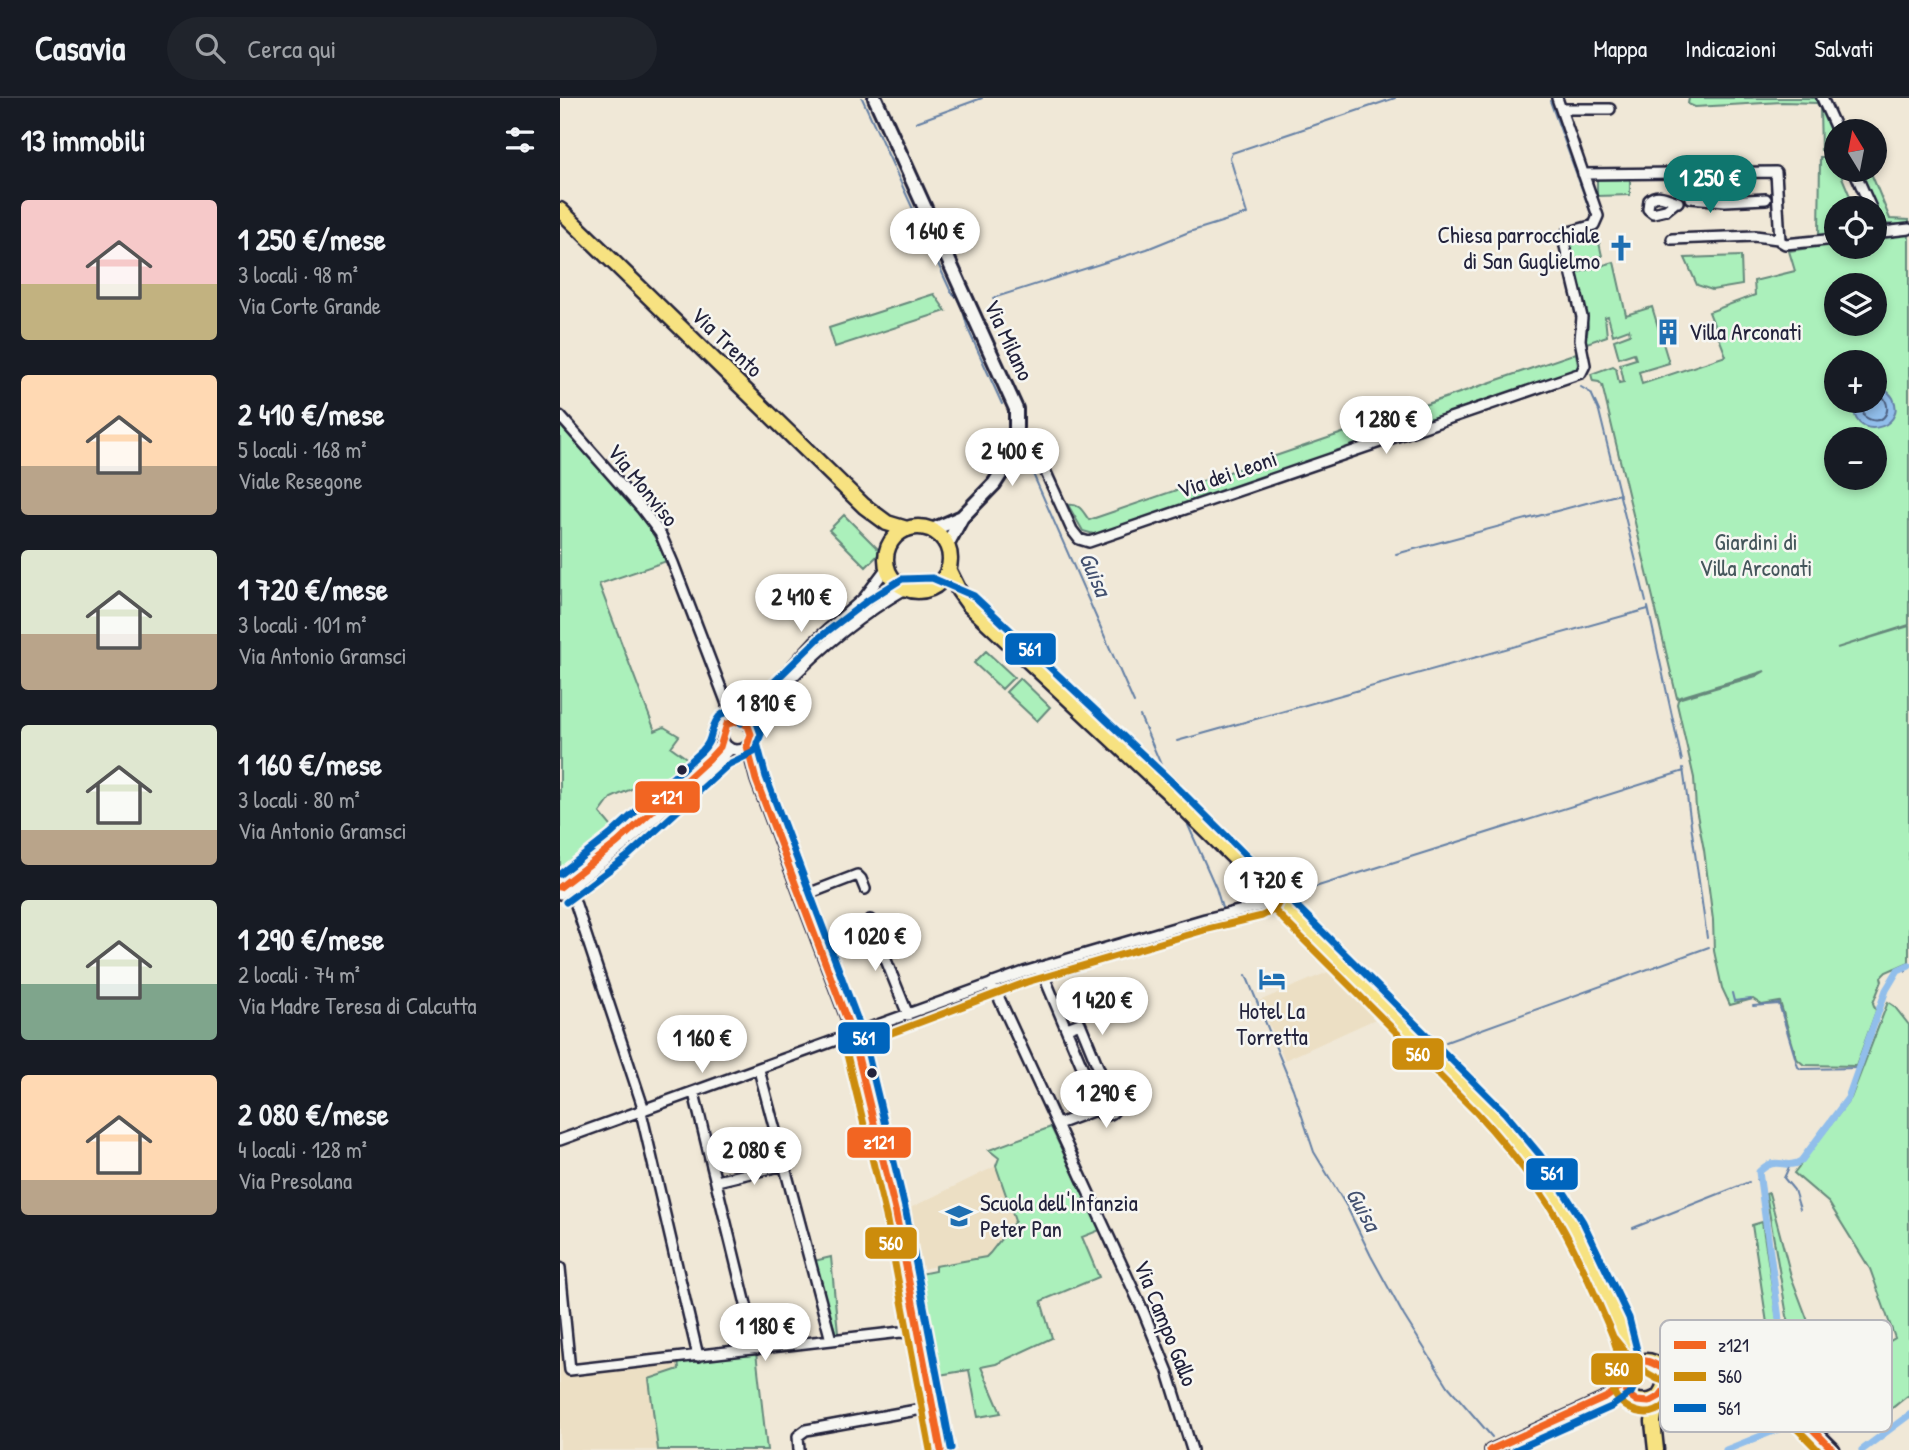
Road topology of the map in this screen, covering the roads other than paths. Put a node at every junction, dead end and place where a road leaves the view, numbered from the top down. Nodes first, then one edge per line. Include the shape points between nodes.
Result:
1 (875, 98) edge
2 (1557, 98) edge
3 (1822, 98) edge
4 (1561, 109) junction
5 (1610, 109) dead end
6 (1832, 119) edge
7 (1583, 174) junction
8 (1688, 177) junction
9 (1772, 199) junction
10 (560, 210) edge
11 (1909, 229) edge
12 (1887, 231) edge
13 (1672, 239) dead end
14 (1778, 239) junction
15 (1824, 240) edge
16 (560, 416) edge
17 (1017, 434) junction
18 (962, 517) junction
19 (876, 518) junction
20 (907, 529) junction
21 (932, 530) junction
22 (947, 545) junction
23 (888, 549) junction
24 (888, 566) junction
25 (948, 569) junction
26 (907, 588) junction
27 (930, 588) junction
28 (969, 605) junction
29 (727, 704) junction
30 (740, 721) junction
31 (727, 723) junction
32 (750, 728) junction
33 (722, 740) junction
34 (739, 748) junction
35 (577, 882) junction
36 (560, 887) edge
37 (865, 889) dead end
38 (1272, 894) junction
39 (560, 895) edge
40 (800, 897) junction
41 (574, 899) junction
42 (870, 920) dead end
43 (1040, 967) junction
44 (992, 983) junction
45 (908, 1015) junction
46 (1067, 1028) junction
47 (853, 1036) junction
48 (759, 1070) junction
49 (694, 1093) junction
50 (1110, 1096) junction
51 (1097, 1106) junction
52 (643, 1111) junction
53 (1058, 1124) junction
54 (560, 1140) edge
55 (784, 1165) junction
56 (717, 1181) junction
57 (560, 1268) edge
58 (917, 1324) junction
59 (901, 1332) junction
60 (919, 1336) junction
61 (1625, 1337) junction
62 (831, 1340) junction
63 (757, 1349) junction
64 (698, 1356) junction
65 (1645, 1360) junction
66 (1629, 1368) junction
67 (1660, 1372) edge
68 (1625, 1389) junction
69 (1660, 1389) edge
70 (1657, 1398) junction
71 (1642, 1402) junction
72 (933, 1406) junction
73 (1653, 1423) junction
74 (1815, 1432) edge
75 (799, 1450) edge
76 (941, 1450) edge
77 (1192, 1450) edge
78 (1490, 1450) edge
79 (1656, 1450) edge
80 (1833, 1450) edge

1 - 17 street, Via Milano via 1013,398
2 - 4 street
3 - 6 street
4 - 5 street
4 - 7 street
7 - 8 street
7 - 17 street, Via dei Leoni via 1597,222 1563,238 1583,321 1580,340 1585,365 1581,373 1089,542 1076,536 1033,444
8 - 9 street via 1683,201
8 - 9 street via 1776,172
9 - 14 street
10 - 19 main road, Via Trento
11 - 12 street
13 - 14 street
14 - 15 street via 1784,244
16 - 29 street, Via Monviso via 660,533
17 - 18 street, Via Milano via 1001,475
18 - 21 street
18 - 22 street
19 - 20 main road
19 - 23 main road
20 - 21 main road
20 - 23 main road
21 - 22 main road
22 - 25 main road
23 - 24 main road
24 - 26 main road via 895,580
24 - 30 street via 875,587 815,641
25 - 27 main road
25 - 28 main road
26 - 27 main road
26 - 32 street via 829,642 760,711
27 - 28 main road
28 - 38 main road
29 - 30 street, Via Monviso
29 - 31 street, Via Monviso
30 - 31 street
30 - 32 street
31 - 33 street
32 - 34 street via 751,738
33 - 34 street
33 - 36 street via 711,757 658,807
34 - 35 street via 715,761
34 - 40 street via 756,780
35 - 39 street
35 - 41 street
37 - 40 street via 857,876
38 - 43 street via 1249,907
38 - 61 main road via 1513,1137 1571,1222
39 - 41 street
40 - 47 street
41 - 52 street
42 - 45 street
43 - 44 street
43 - 46 street
44 - 45 street
44 - 53 street, Via Campo Gallo
45 - 47 street
46 - 50 street via 1080,1023
46 - 51 street
47 - 48 street
47 - 58 street
48 - 49 street
48 - 55 street
49 - 52 street
49 - 56 street
50 - 51 street via 1101,1097
50 - 51 street via 1116,1102 1114,1112 1106,1115
51 - 53 street
52 - 54 street
52 - 64 street
53 - 77 street, Via Campo Gallo via 1168,1371
55 - 56 street
55 - 62 street
56 - 63 street
57 - 64 street via 570,1370
58 - 59 street
58 - 60 street
59 - 60 street
59 - 62 street
60 - 72 street
61 - 65 main road
61 - 66 main road
62 - 63 street
63 - 64 street
65 - 66 main road
65 - 67 main road
66 - 68 main road
68 - 71 main road
68 - 78 street
69 - 70 main road
70 - 71 main road
70 - 73 main road
71 - 73 main road
72 - 75 street via 806,1430 800,1434
72 - 76 street
73 - 79 main road
74 - 80 street

